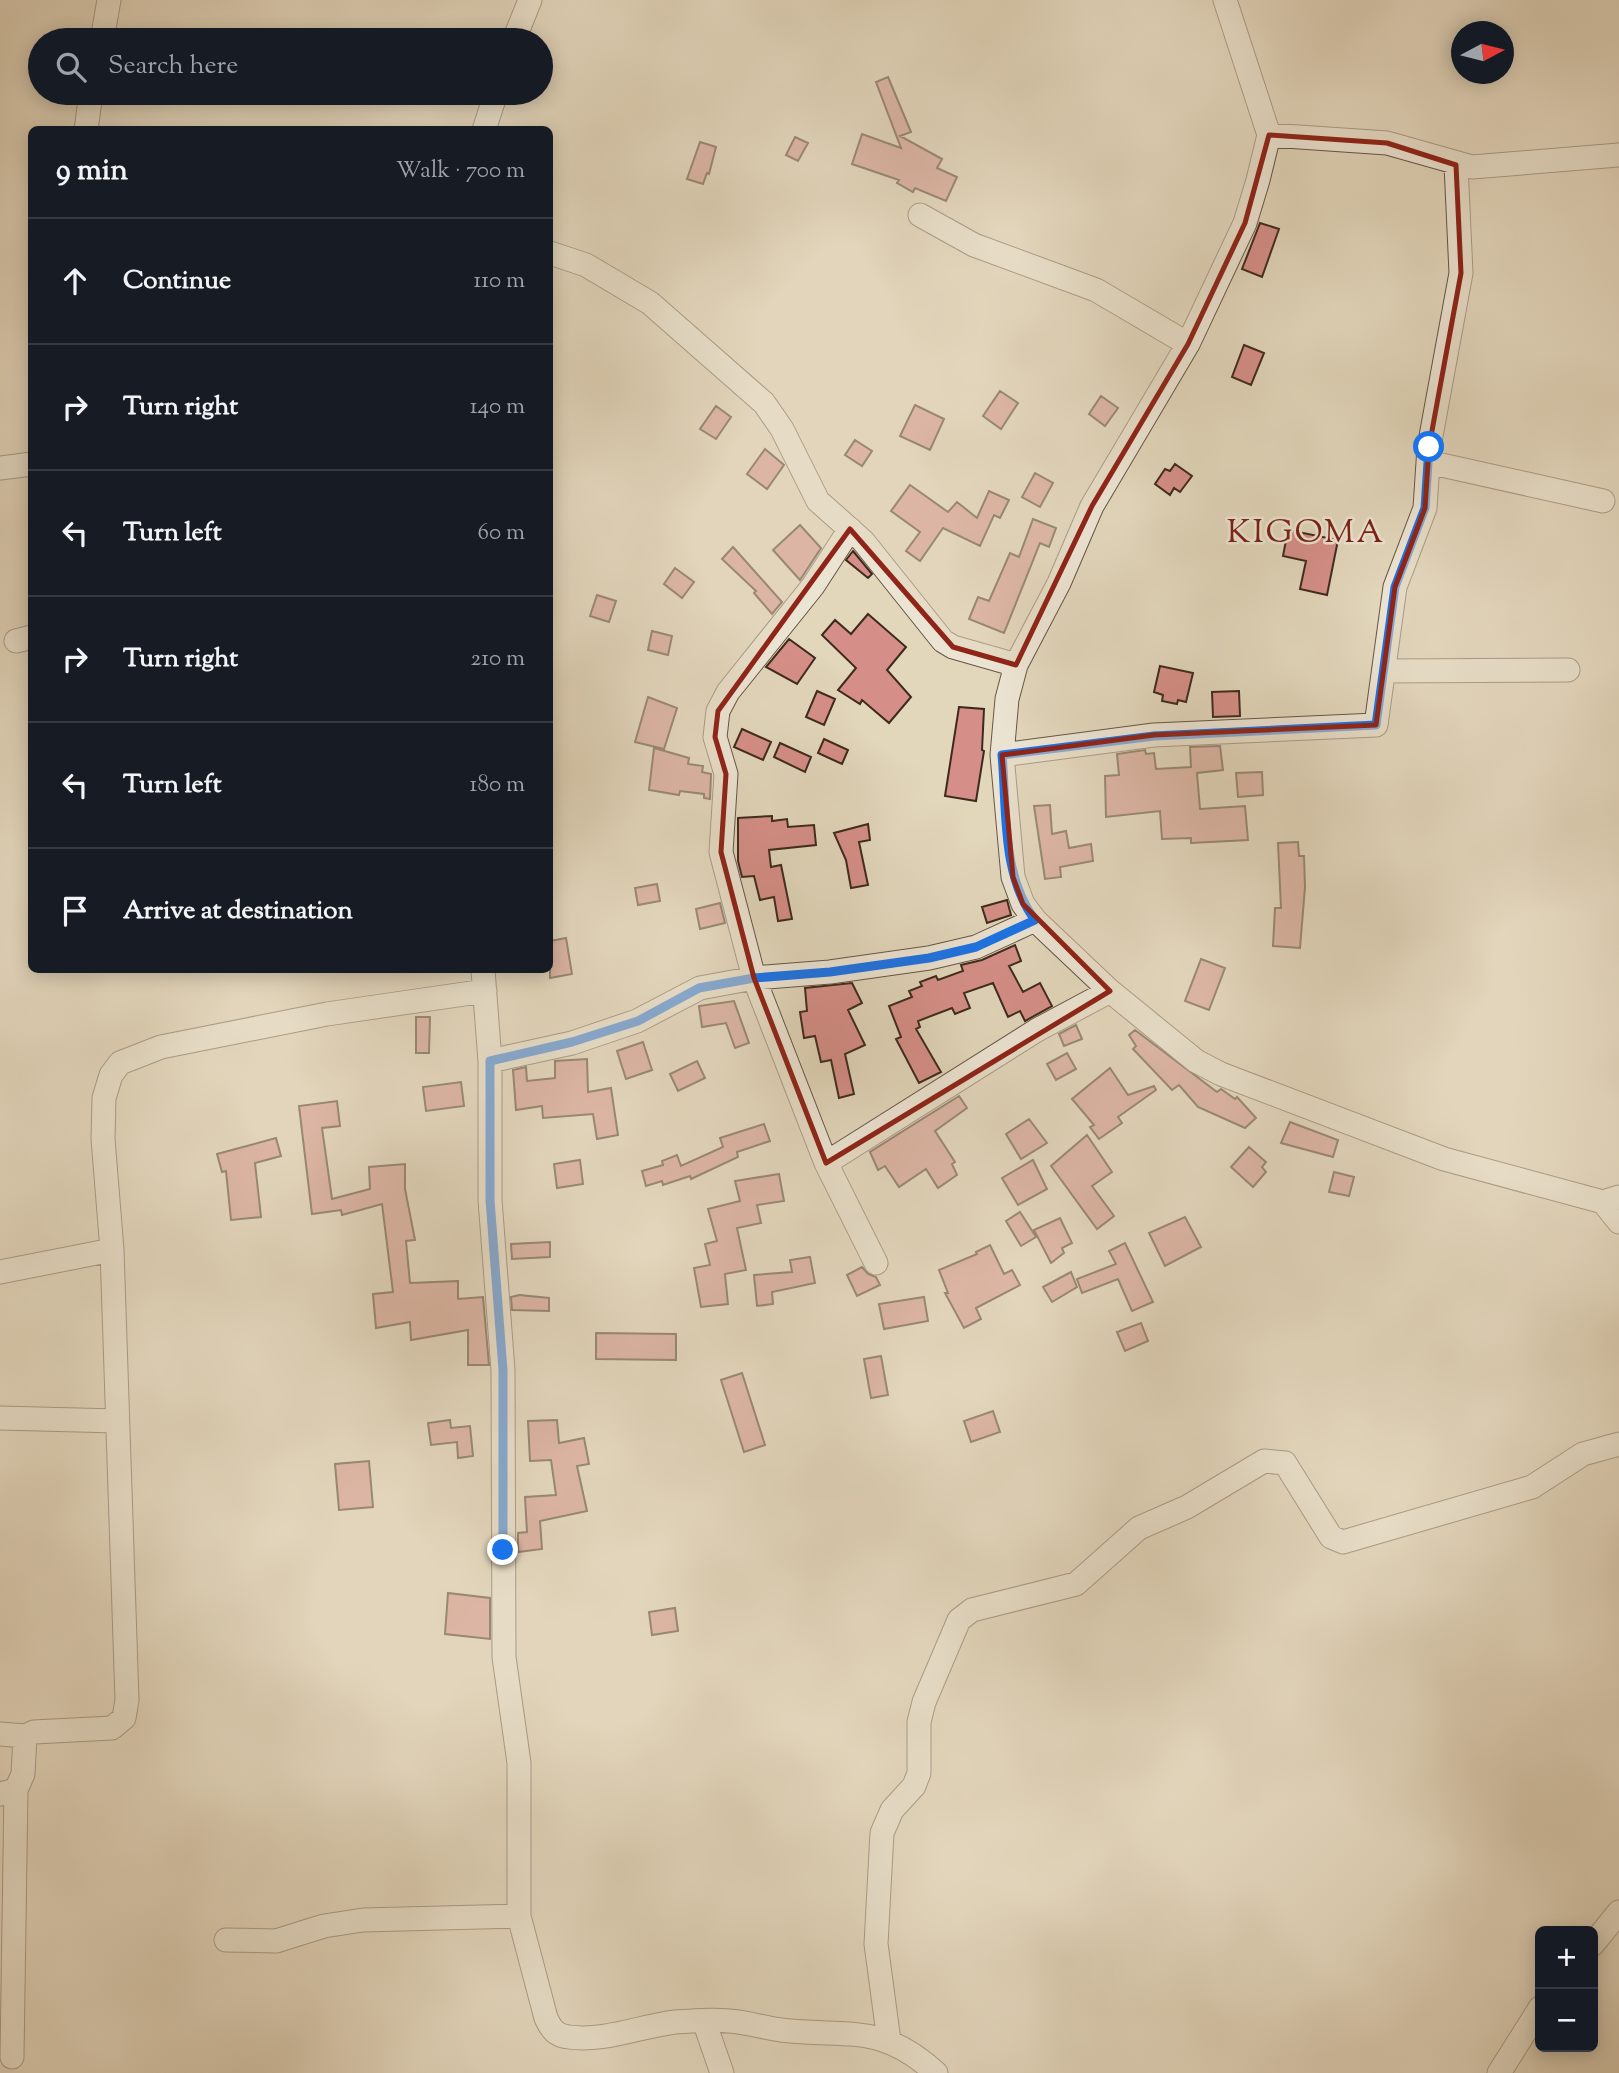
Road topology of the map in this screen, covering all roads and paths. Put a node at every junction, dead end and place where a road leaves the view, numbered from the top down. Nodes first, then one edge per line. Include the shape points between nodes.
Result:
1 (109, 0) edge
2 (530, 0) edge
3 (1225, 0) edge
4 (104, 28) edge
5 (519, 28) edge
6 (89, 105) edge
7 (492, 105) edge
8 (87, 126) edge
9 (485, 126) edge
10 (1269, 135) junction
11 (1619, 155) edge
12 (1456, 164) junction
13 (920, 215) dead end
14 (553, 254) edge
15 (1188, 344) junction
16 (1428, 462) junction
17 (28, 464) edge
18 (0, 468) edge
19 (1603, 501) dead end
20 (850, 529) junction
21 (1016, 664) junction
22 (1568, 670) dead end
23 (1384, 671) junction
24 (1002, 755) junction
25 (1035, 920) junction
26 (754, 978) junction
27 (484, 980) edge
28 (1110, 991) junction
29 (490, 1061) junction
30 (826, 1163) junction
31 (1611, 1200) edge
32 (1619, 1222) edge
33 (112, 1250) junction
34 (876, 1263) dead end
35 (0, 1272) edge
36 (0, 1418) edge
37 (117, 1421) junction
38 (1619, 1444) edge
39 (0, 1734) edge
40 (25, 1736) junction
41 (8, 1792) edge
42 (1619, 1912) edge
43 (519, 1916) junction
44 (1598, 1938) edge
45 (226, 1940) dead end
46 (1535, 2016) edge
47 (704, 2021) junction
48 (889, 2041) junction
49 (12, 2057) dead end
50 (722, 2073) edge
51 (936, 2073) edge
52 (1499, 2073) edge

1 - 4 street
2 - 5 street
3 - 10 street
6 - 8 street
7 - 9 street
10 - 12 street via 1387,143
10 - 15 street via 1245,223
11 - 12 street via 1472,167
12 - 16 street via 1461,273
13 - 15 street via 974,245 1096,290
14 - 20 street via 586,265 650,303 764,403 818,501
15 - 21 street via 1092,506 1059,583
16 - 19 street
16 - 23 street via 1425,508 1395,587
17 - 18 street
20 - 21 street via 943,641
20 - 26 street via 813,586 727,692 718,711 715,737 726,774 722,852
21 - 24 street via 1007,699
22 - 23 street
23 - 24 street via 1378,721 1373,727 1154,736
24 - 25 street via 1013,877
25 - 26 street via 976,947 929,958
25 - 28 street
26 - 29 street via 699,988 638,1021
26 - 30 street
27 - 29 street
27 - 33 street via 162,1047 120,1063 104,1098
28 - 30 street via 1037,1030
28 - 31 street via 1196,1061 1221,1074 1444,1159
29 - 43 street via 490,1200 503,1370 504,1657 519,1763
30 - 34 street
31 - 32 street
33 - 35 street
33 - 37 street
36 - 37 street
37 - 40 street via 124,1718 112,1728
38 - 48 street via 1583,1454 1532,1487 1343,1542 1331,1537 1285,1463 1264,1461 1133,1533 1076,1584 972,1610 959,1620 924,1702 919,1722 919,1773 914,1786 892,1810 882,1833 876,1944
39 - 40 street
40 - 41 street via 23,1774
41 - 49 street
42 - 44 street
43 - 45 street via 363,1920 276,1941
43 - 47 street via 546,2018 559,2035 579,2038
46 - 52 street
47 - 48 street via 865,2033
47 - 50 street
48 - 51 street

